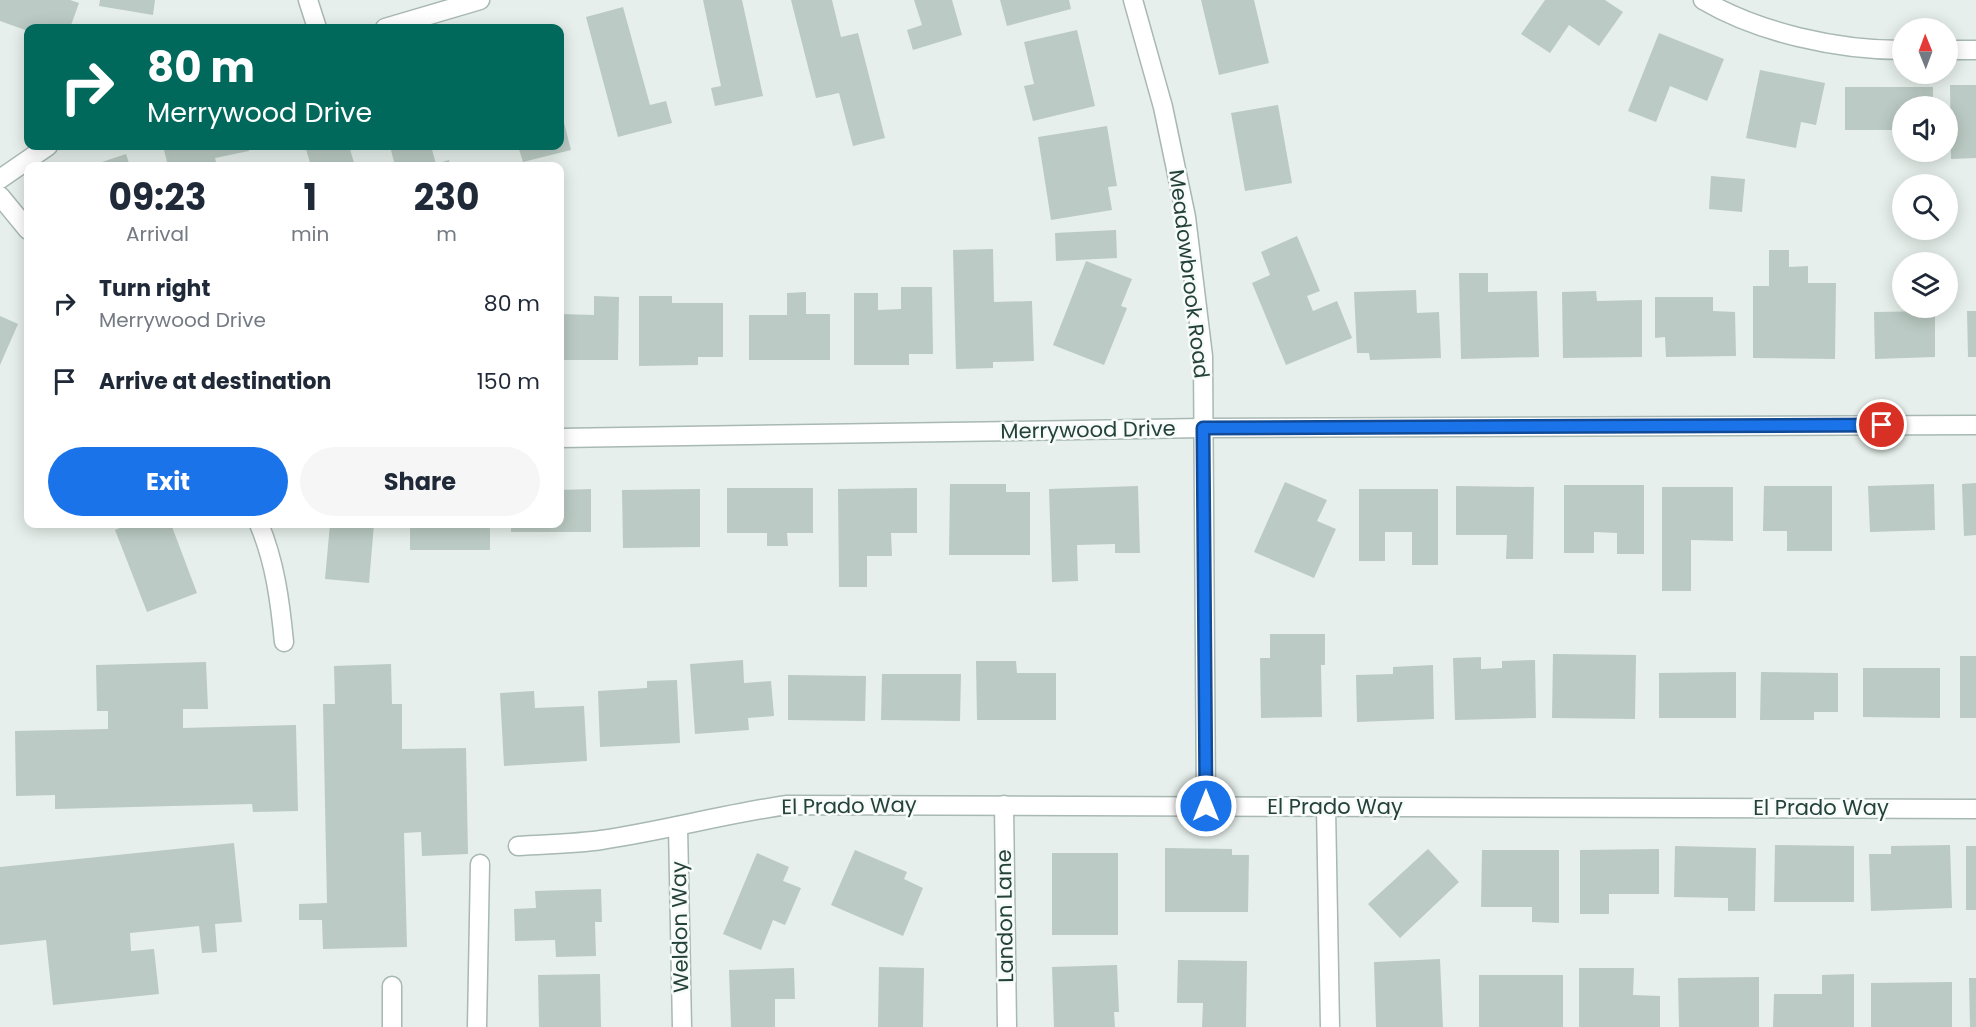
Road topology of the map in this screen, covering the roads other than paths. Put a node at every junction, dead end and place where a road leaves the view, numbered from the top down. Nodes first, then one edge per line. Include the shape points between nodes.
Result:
1 (308, 0) edge
2 (480, 0) edge
3 (1133, 0) edge
4 (1703, 0) edge
5 (316, 24) edge
6 (399, 24) edge
7 (1892, 49) edge
8 (1958, 50) edge
9 (1976, 50) edge
10 (42, 150) edge
11 (24, 162) edge
12 (25, 162) edge
13 (0, 179) edge
14 (0, 196) edge
15 (24, 225) edge
16 (1976, 424) edge
17 (1203, 428) junction
18 (564, 438) edge
19 (261, 528) edge
20 (284, 642) dead end
21 (1004, 805) junction
22 (1206, 806) junction
23 (1326, 807) junction
24 (1976, 809) edge
25 (678, 826) junction
26 (518, 846) dead end
27 (480, 864) dead end
28 (392, 986) dead end
29 (392, 1027) edge
30 (477, 1027) edge
31 (682, 1027) edge
32 (1006, 1027) edge
33 (1330, 1027) edge

1 - 5 street
2 - 6 street
3 - 17 street, Meadowbrook Road via 1163,107 1186,217 1203,356
4 - 7 street via 1770,29 1815,41
8 - 9 street
10 - 12 street
11 - 13 street
14 - 15 street
16 - 17 street, Merrywood Drive
17 - 18 street, Merrywood Drive
17 - 22 street, Meadowbrook Road
19 - 20 street via 280,592
21 - 22 street, El Prado Way
21 - 25 street, El Prado Way via 787,805
21 - 32 street, Landon Lane
22 - 23 street, El Prado Way
23 - 24 street, El Prado Way
23 - 33 street
25 - 26 street, El Prado Way via 599,840
25 - 31 street, Weldon Way
27 - 30 street
28 - 29 street

